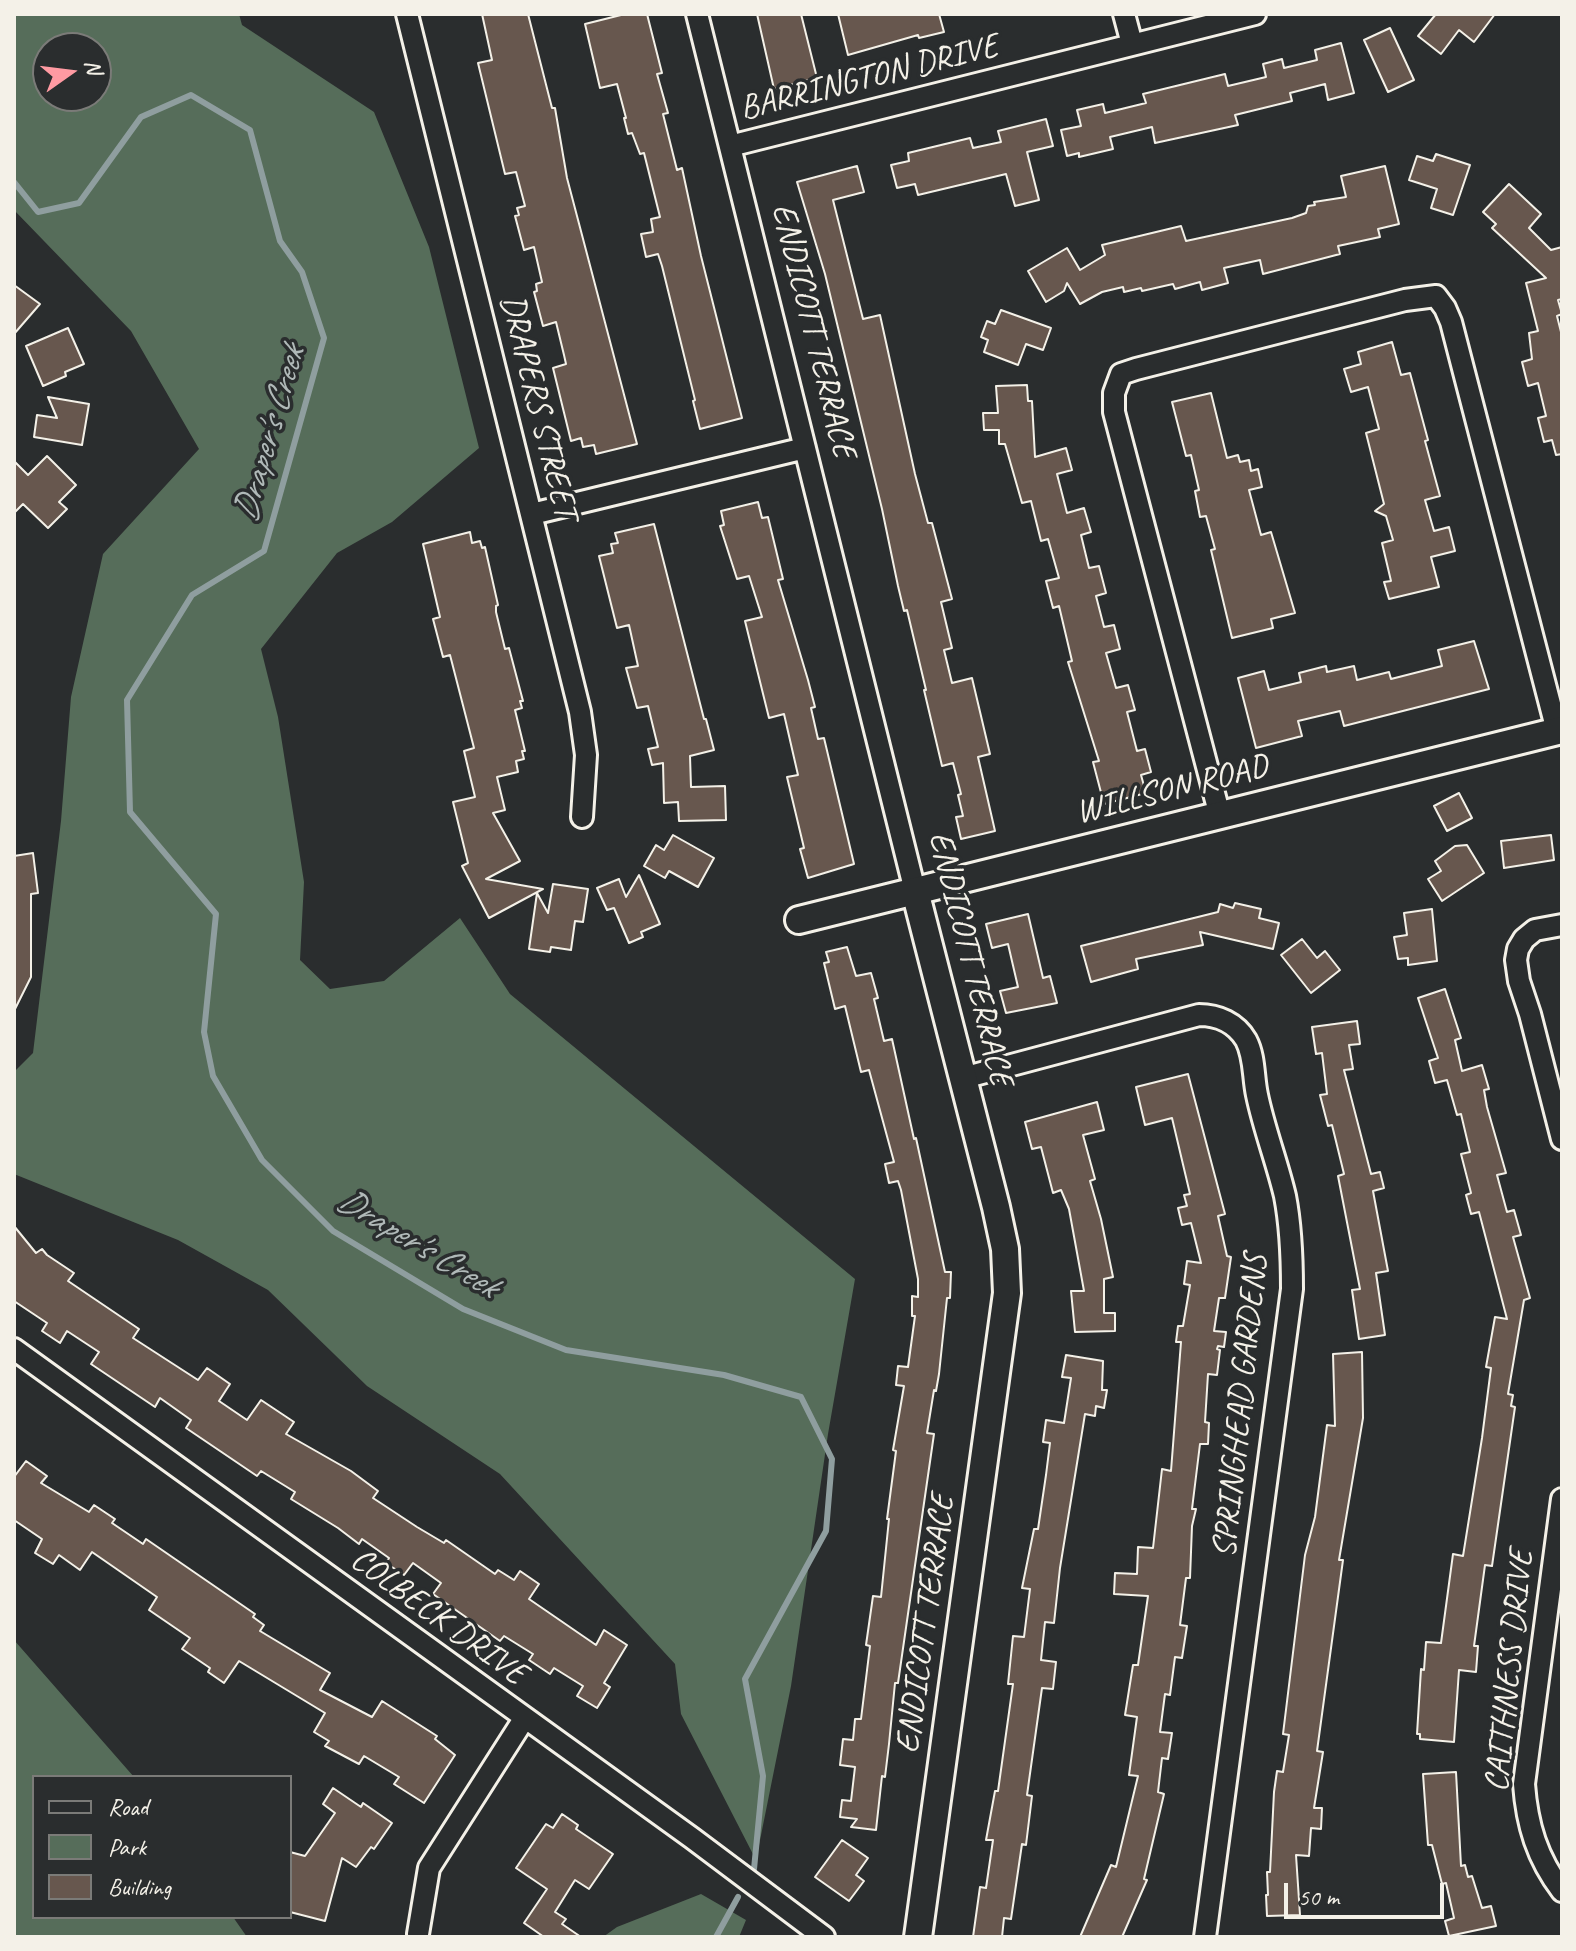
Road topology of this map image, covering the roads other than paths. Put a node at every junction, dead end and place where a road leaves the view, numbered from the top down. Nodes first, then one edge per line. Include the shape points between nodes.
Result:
1 (407, 14) edge
2 (697, 14) edge
3 (1124, 14) edge
4 (1255, 14) edge
5 (1132, 44) junction
6 (730, 146) junction
7 (805, 448) junction
8 (532, 514) junction
9 (1559, 730) edge
10 (1220, 816) junction
11 (582, 817) dead end
12 (915, 891) junction
13 (799, 920) dead end
14 (1562, 925) edge
15 (963, 1078) junction
16 (1562, 1139) edge
17 (14, 1349) edge
18 (1562, 1499) edge
19 (524, 1719) junction
20 (1562, 1891) edge
21 (418, 1934) dead end
22 (824, 1937) edge
23 (918, 1937) edge
24 (1205, 1937) edge

1 - 8 street, DRAPERS STREET
2 - 6 street, ENDICOTT TERRACE
3 - 5 street
4 - 5 street, BARRINGTON DRIVE
5 - 6 street, BARRINGTON DRIVE
6 - 7 street, ENDICOTT TERRACE
7 - 8 street
7 - 12 street, ENDICOTT TERRACE
8 - 11 street, DRAPERS STREET via 580,712 586,755
9 - 10 street, WILLSON ROAD
9 - 10 street via 1451,322 1436,296 1405,300 1136,369 1121,374 1114,393 1114,412
10 - 12 street, WILLSON ROAD
12 - 13 street, WILLSON ROAD
12 - 15 street, ENDICOTT TERRACE
14 - 16 street via 1535,930 1524,939 1516,960
15 - 23 street, ENDICOTT TERRACE via 1002,1235 1007,1293
15 - 24 street, SPRINGHEAD GARDENS via 1199,1015 1230,1023 1249,1049 1285,1198 1292,1289
17 - 19 street, COLBECK DRIVE
18 - 20 street, CAITHNESS DRIVE via 1524,1784 1530,1832
19 - 21 street via 429,1868
19 - 22 street, COLBECK DRIVE

